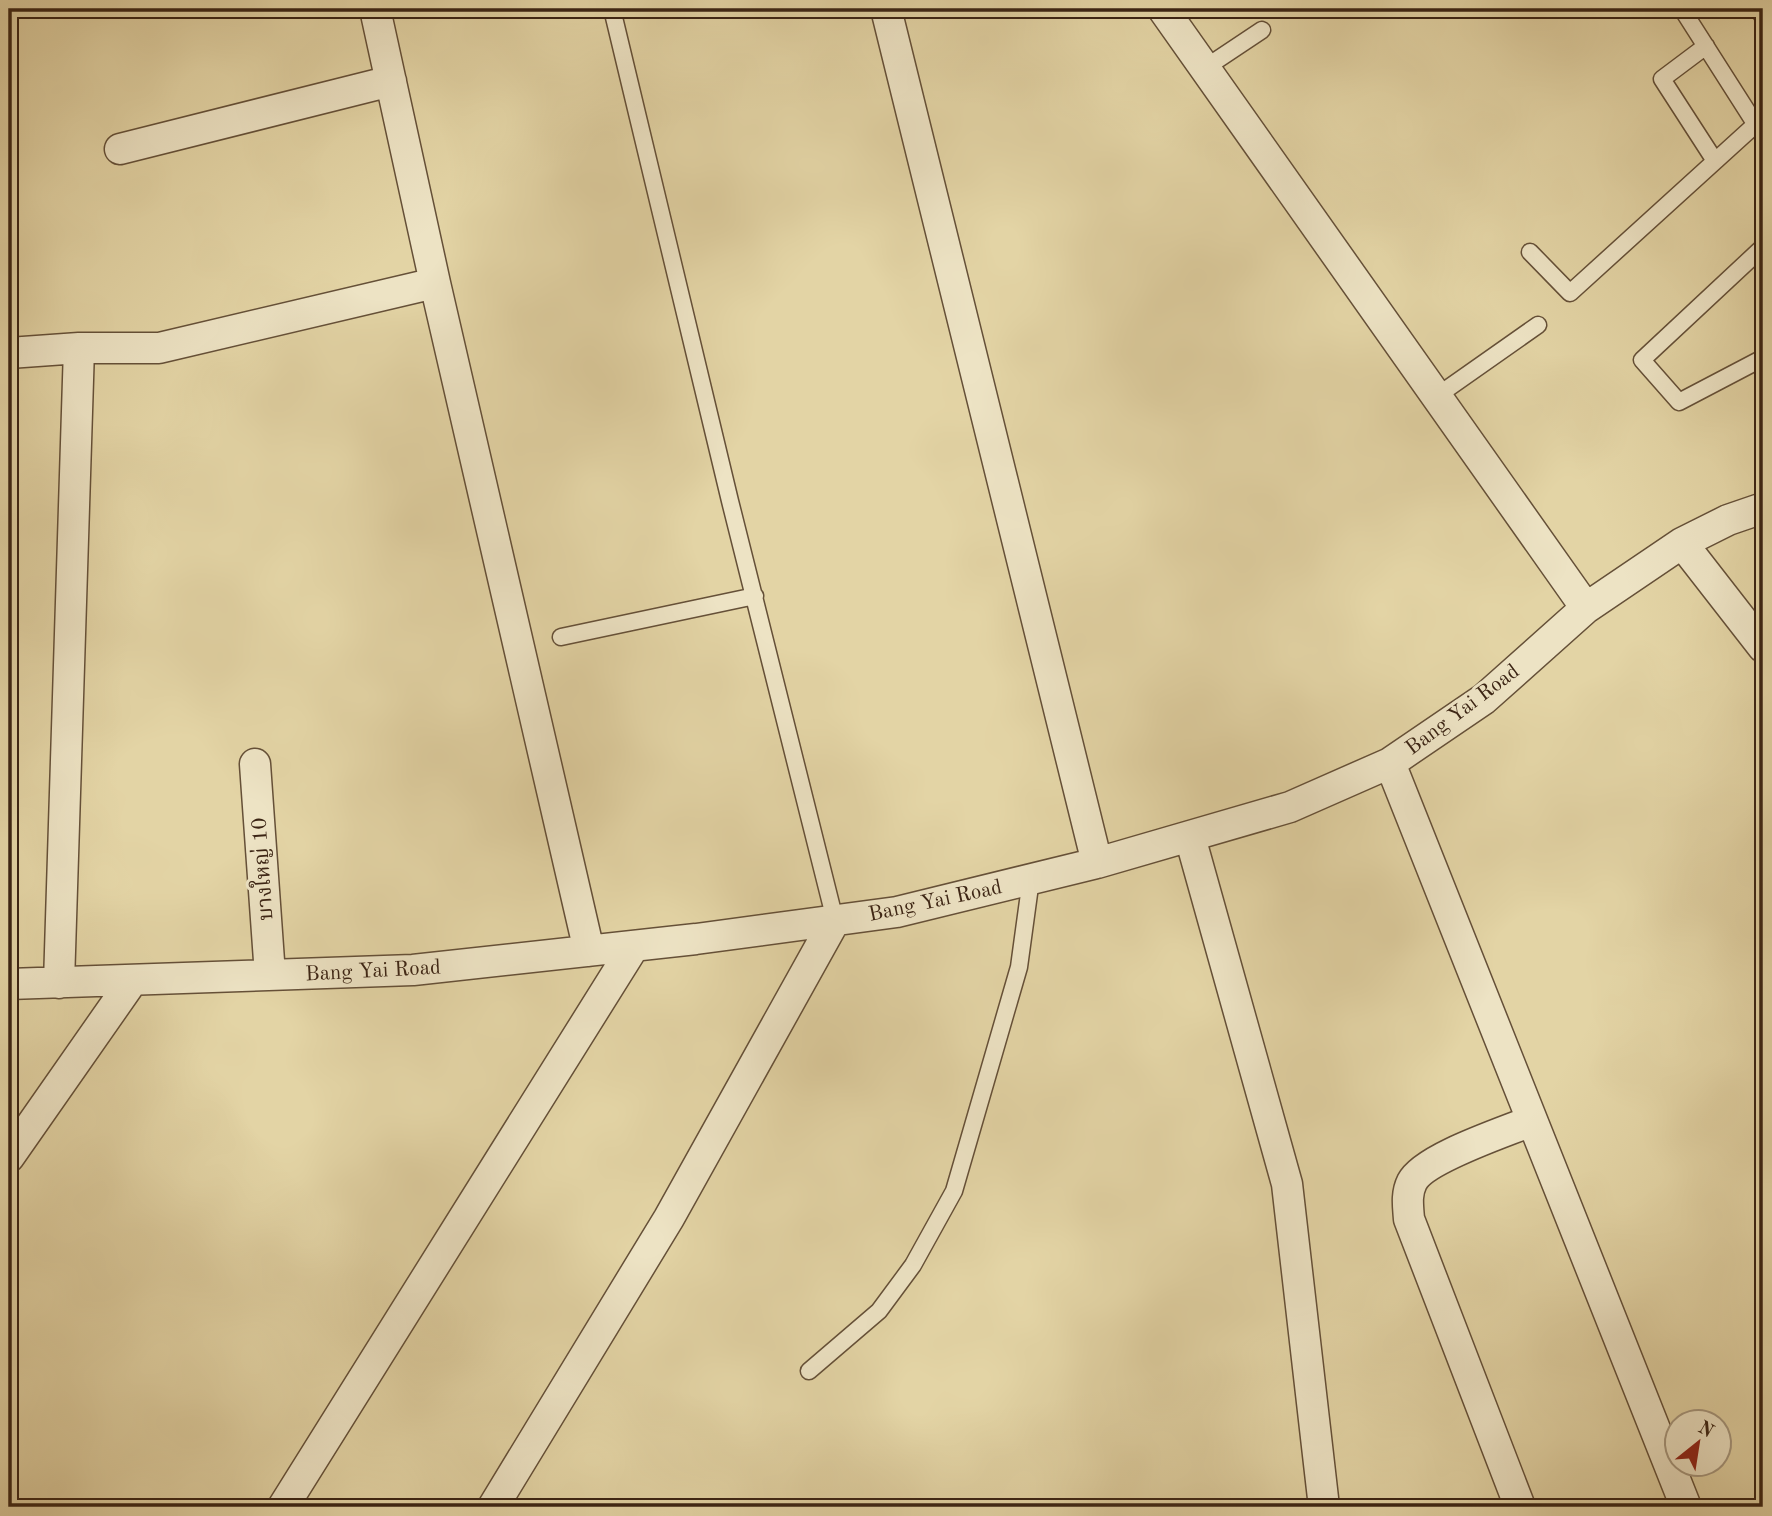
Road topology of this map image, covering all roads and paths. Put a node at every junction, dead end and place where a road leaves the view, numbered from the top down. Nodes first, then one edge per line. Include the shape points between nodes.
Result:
1 (375, 9) edge
2 (612, 9) edge
3 (886, 9) edge
4 (1163, 9) edge
5 (1682, 9) edge
6 (1758, 9) edge
7 (1763, 17) edge
8 (1262, 30) dead end
9 (1706, 46) junction
10 (1205, 68) junction
11 (391, 81) junction
12 (1760, 130) edge
13 (120, 149) dead end
14 (1715, 161) junction
15 (1530, 252) dead end
16 (1760, 257) edge
17 (435, 284) junction
18 (1538, 325) dead end
19 (79, 348) junction
20 (9, 353) edge
21 (1763, 358) edge
22 (1437, 396) junction
23 (1763, 508) edge
24 (1682, 543) junction
25 (755, 596) junction
26 (1586, 608) junction
27 (561, 637) dead end
28 (1763, 648) edge
29 (1390, 763) junction
30 (255, 764) dead end
31 (1190, 837) junction
32 (1097, 863) junction
33 (1031, 879) junction
34 (835, 920) junction
35 (634, 946) junction
36 (589, 951) junction
37 (270, 975) junction
38 (132, 981) junction
39 (9, 984) edge
40 (59, 984) junction
41 (1531, 1121) junction
42 (9, 1157) edge
43 (809, 1371) dead end
44 (283, 1507) edge
45 (493, 1507) edge
46 (1324, 1507) edge
47 (1520, 1507) edge
48 (1686, 1507) edge

1 - 11 street
2 - 25 lane
3 - 32 street
4 - 10 street
5 - 9 lane
6 - 7 lane
8 - 10 lane
9 - 12 lane
9 - 14 lane via 1662,79
10 - 22 street
11 - 13 street
11 - 17 street
12 - 14 lane
14 - 15 lane via 1570,293
16 - 21 lane via 1642,360 1679,402
17 - 19 street via 159,348
17 - 36 street
18 - 22 lane
19 - 20 street
19 - 40 street
22 - 26 street
23 - 24 street, Bang Yai Road
24 - 26 street, Bang Yai Road
24 - 28 street
25 - 27 lane
25 - 34 lane
26 - 29 street, Bang Yai Road via 1484,699
29 - 31 street, Bang Yai Road via 1290,807
29 - 41 street
30 - 37 street, บางใหญ่ 10
31 - 32 street, Bang Yai Road
31 - 46 street via 1287,1184
32 - 33 street, Bang Yai Road
33 - 34 street, Bang Yai Road via 897,912
33 - 43 lane via 1019,967 954,1191 913,1265 879,1311
34 - 35 street, Bang Yai Road
34 - 45 street via 669,1218
35 - 36 street, Bang Yai Road
35 - 44 street
36 - 37 street, Bang Yai Road via 413,970
37 - 38 street, Bang Yai Road
38 - 40 street, Bang Yai Road
38 - 42 street
39 - 40 street, Bang Yai Road
41 - 47 street via 1429,1164 1413,1180 1407,1197 1409,1219
41 - 48 street

